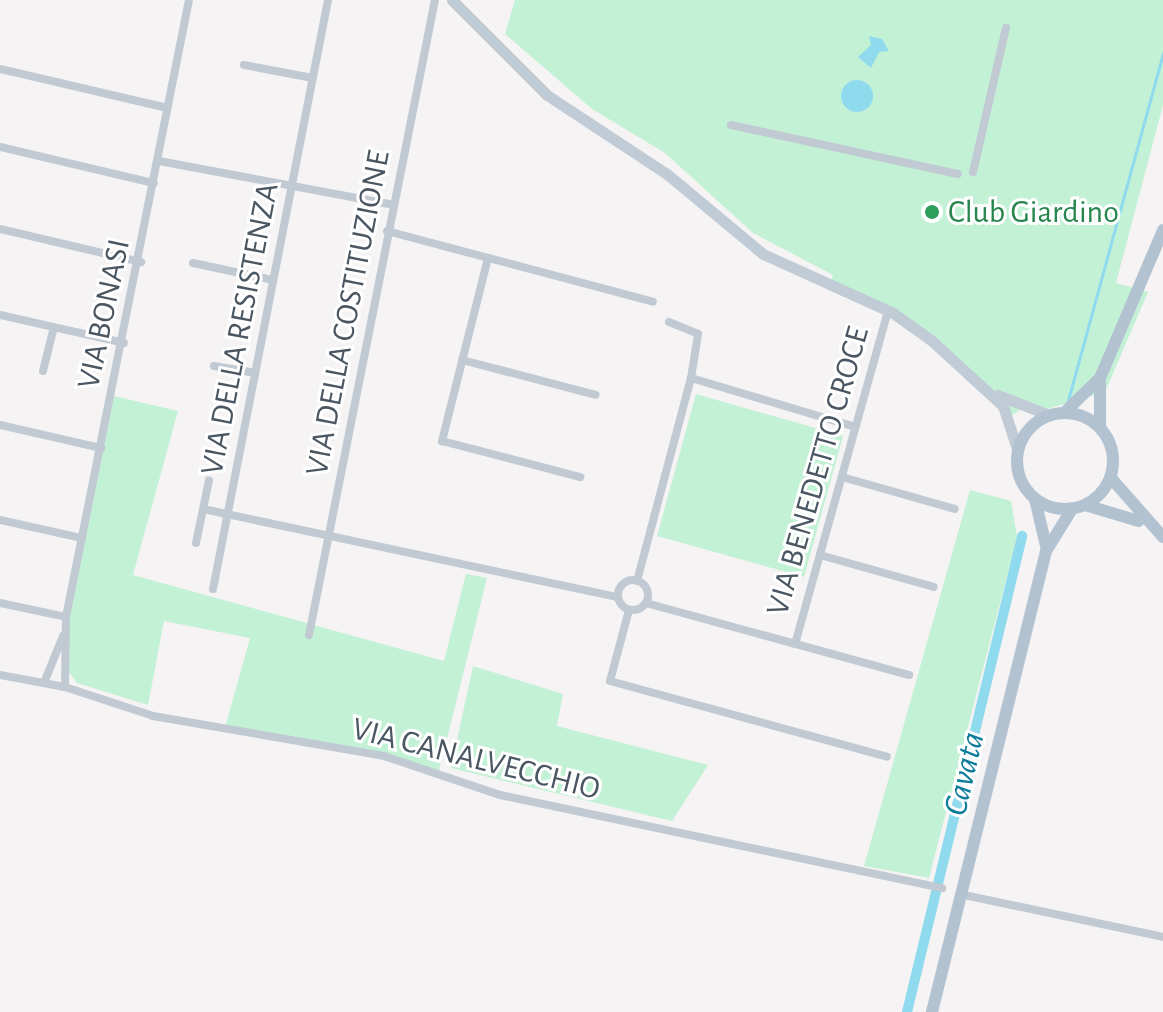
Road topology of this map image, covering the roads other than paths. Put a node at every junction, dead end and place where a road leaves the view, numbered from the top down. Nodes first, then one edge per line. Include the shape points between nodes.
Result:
1 (189, 0) edge
2 (328, 0) edge
3 (435, 0) edge
4 (452, 0) edge
5 (1006, 28) dead end
6 (244, 65) dead end
7 (0, 69) edge
8 (313, 78) junction
9 (168, 108) junction
10 (731, 125) dead end
11 (0, 147) edge
12 (159, 161) junction
13 (973, 172) dead end
14 (958, 174) dead end
15 (154, 183) junction
16 (292, 185) junction
17 (393, 205) junction
18 (0, 229) edge
19 (1163, 230) edge
20 (387, 231) junction
21 (488, 258) junction
22 (141, 262) junction
23 (193, 263) dead end
24 (273, 280) junction
25 (653, 302) dead end
26 (888, 311) junction
27 (0, 315) edge
28 (669, 322) dead end
29 (54, 327) junction
30 (124, 343) junction
31 (462, 360) junction
32 (214, 366) dead end
33 (43, 371) dead end
34 (255, 373) junction
35 (691, 378) junction
36 (1100, 378) junction
37 (989, 391) junction
38 (596, 395) dead end
39 (1064, 413) junction
40 (1049, 415) junction
41 (0, 425) edge
42 (855, 427) junction
43 (1100, 428) junction
44 (101, 448) junction
45 (1018, 452) junction
46 (580, 477) dead end
47 (842, 477) junction
48 (1111, 478) junction
49 (209, 480) dead end
50 (1035, 499) junction
51 (1079, 507) junction
52 (203, 509) junction
53 (955, 509) dead end
54 (229, 515) junction
55 (0, 520) edge
56 (1145, 523) junction
57 (331, 533) junction
58 (1163, 537) edge
59 (82, 538) junction
60 (196, 543) dead end
61 (1046, 551) junction
62 (820, 555) junction
63 (637, 581) junction
64 (934, 587) dead end
65 (213, 589) dead end
66 (618, 597) junction
67 (0, 603) edge
68 (646, 603) junction
69 (629, 610) junction
70 (66, 617) junction
71 (309, 635) dead end
72 (63, 636) junction
73 (795, 644) junction
74 (0, 675) edge
75 (909, 675) dead end
76 (44, 683) junction
77 (65, 687) junction
78 (887, 757) dead end
79 (942, 888) dead end
80 (964, 895) dead end
81 (1163, 937) edge
82 (932, 1012) edge

1 - 9 street, VIA BONASI
2 - 8 street, VIA DELLA RESISTENZA
3 - 17 street, VIA DELLA COSTITUZIONE
4 - 26 main road via 547,95 667,174 763,254
5 - 13 street
6 - 8 street
7 - 9 street
8 - 16 street, VIA DELLA RESISTENZA
9 - 12 street, VIA BONASI
10 - 14 street
11 - 15 street
12 - 15 street, VIA BONASI
12 - 16 street
15 - 22 street, VIA BONASI
16 - 17 street
16 - 24 street, VIA DELLA RESISTENZA
17 - 20 street, VIA DELLA COSTITUZIONE
18 - 22 street
19 - 36 main road
20 - 21 street
20 - 57 street, VIA DELLA COSTITUZIONE
21 - 25 street
21 - 31 street
22 - 30 street, VIA BONASI
23 - 24 street
24 - 34 street, VIA DELLA RESISTENZA
26 - 37 main road
26 - 42 street, VIA BENEDETTO CROCE
27 - 29 street
28 - 35 street via 698,334
29 - 30 street
29 - 33 street
30 - 44 street, VIA BONASI
31 - 38 street
31 - 46 street via 442,441
32 - 34 street
34 - 54 street, VIA DELLA RESISTENZA
35 - 42 street
35 - 63 street
36 - 39 main road
36 - 43 main road
37 - 40 main road
37 - 45 main road via 1012,419
39 - 40 main road
39 - 43 main road
40 - 45 main road via 1029,429
41 - 44 street
42 - 47 street, VIA BENEDETTO CROCE
43 - 48 main road via 1113,451
44 - 59 street, VIA BONASI
45 - 50 main road via 1020,478
47 - 53 street
47 - 62 street, VIA BENEDETTO CROCE
48 - 51 main road
48 - 56 main road
49 - 52 street
50 - 51 main road
50 - 61 main road
51 - 56 main road
51 - 61 main road
52 - 54 street
52 - 60 street
54 - 57 street
54 - 65 street, VIA DELLA RESISTENZA
55 - 59 street
56 - 58 main road
57 - 66 street
57 - 71 street, VIA DELLA COSTITUZIONE
59 - 70 street, VIA BONASI
61 - 82 main road
62 - 64 street
62 - 73 street, VIA BENEDETTO CROCE
63 - 66 street via 626,582
63 - 68 street via 647,590
66 - 69 street
67 - 70 street
68 - 69 street
68 - 73 street
69 - 78 street via 610,681
70 - 72 street, VIA BONASI
72 - 76 street, VIA BONASI
72 - 77 street, VIA BONASI
73 - 75 street
74 - 76 street, VIA CANALVECCHIO
76 - 77 street, VIA CANALVECCHIO
77 - 79 street, VIA CANALVECCHIO via 153,716 384,756 500,795
80 - 81 street

